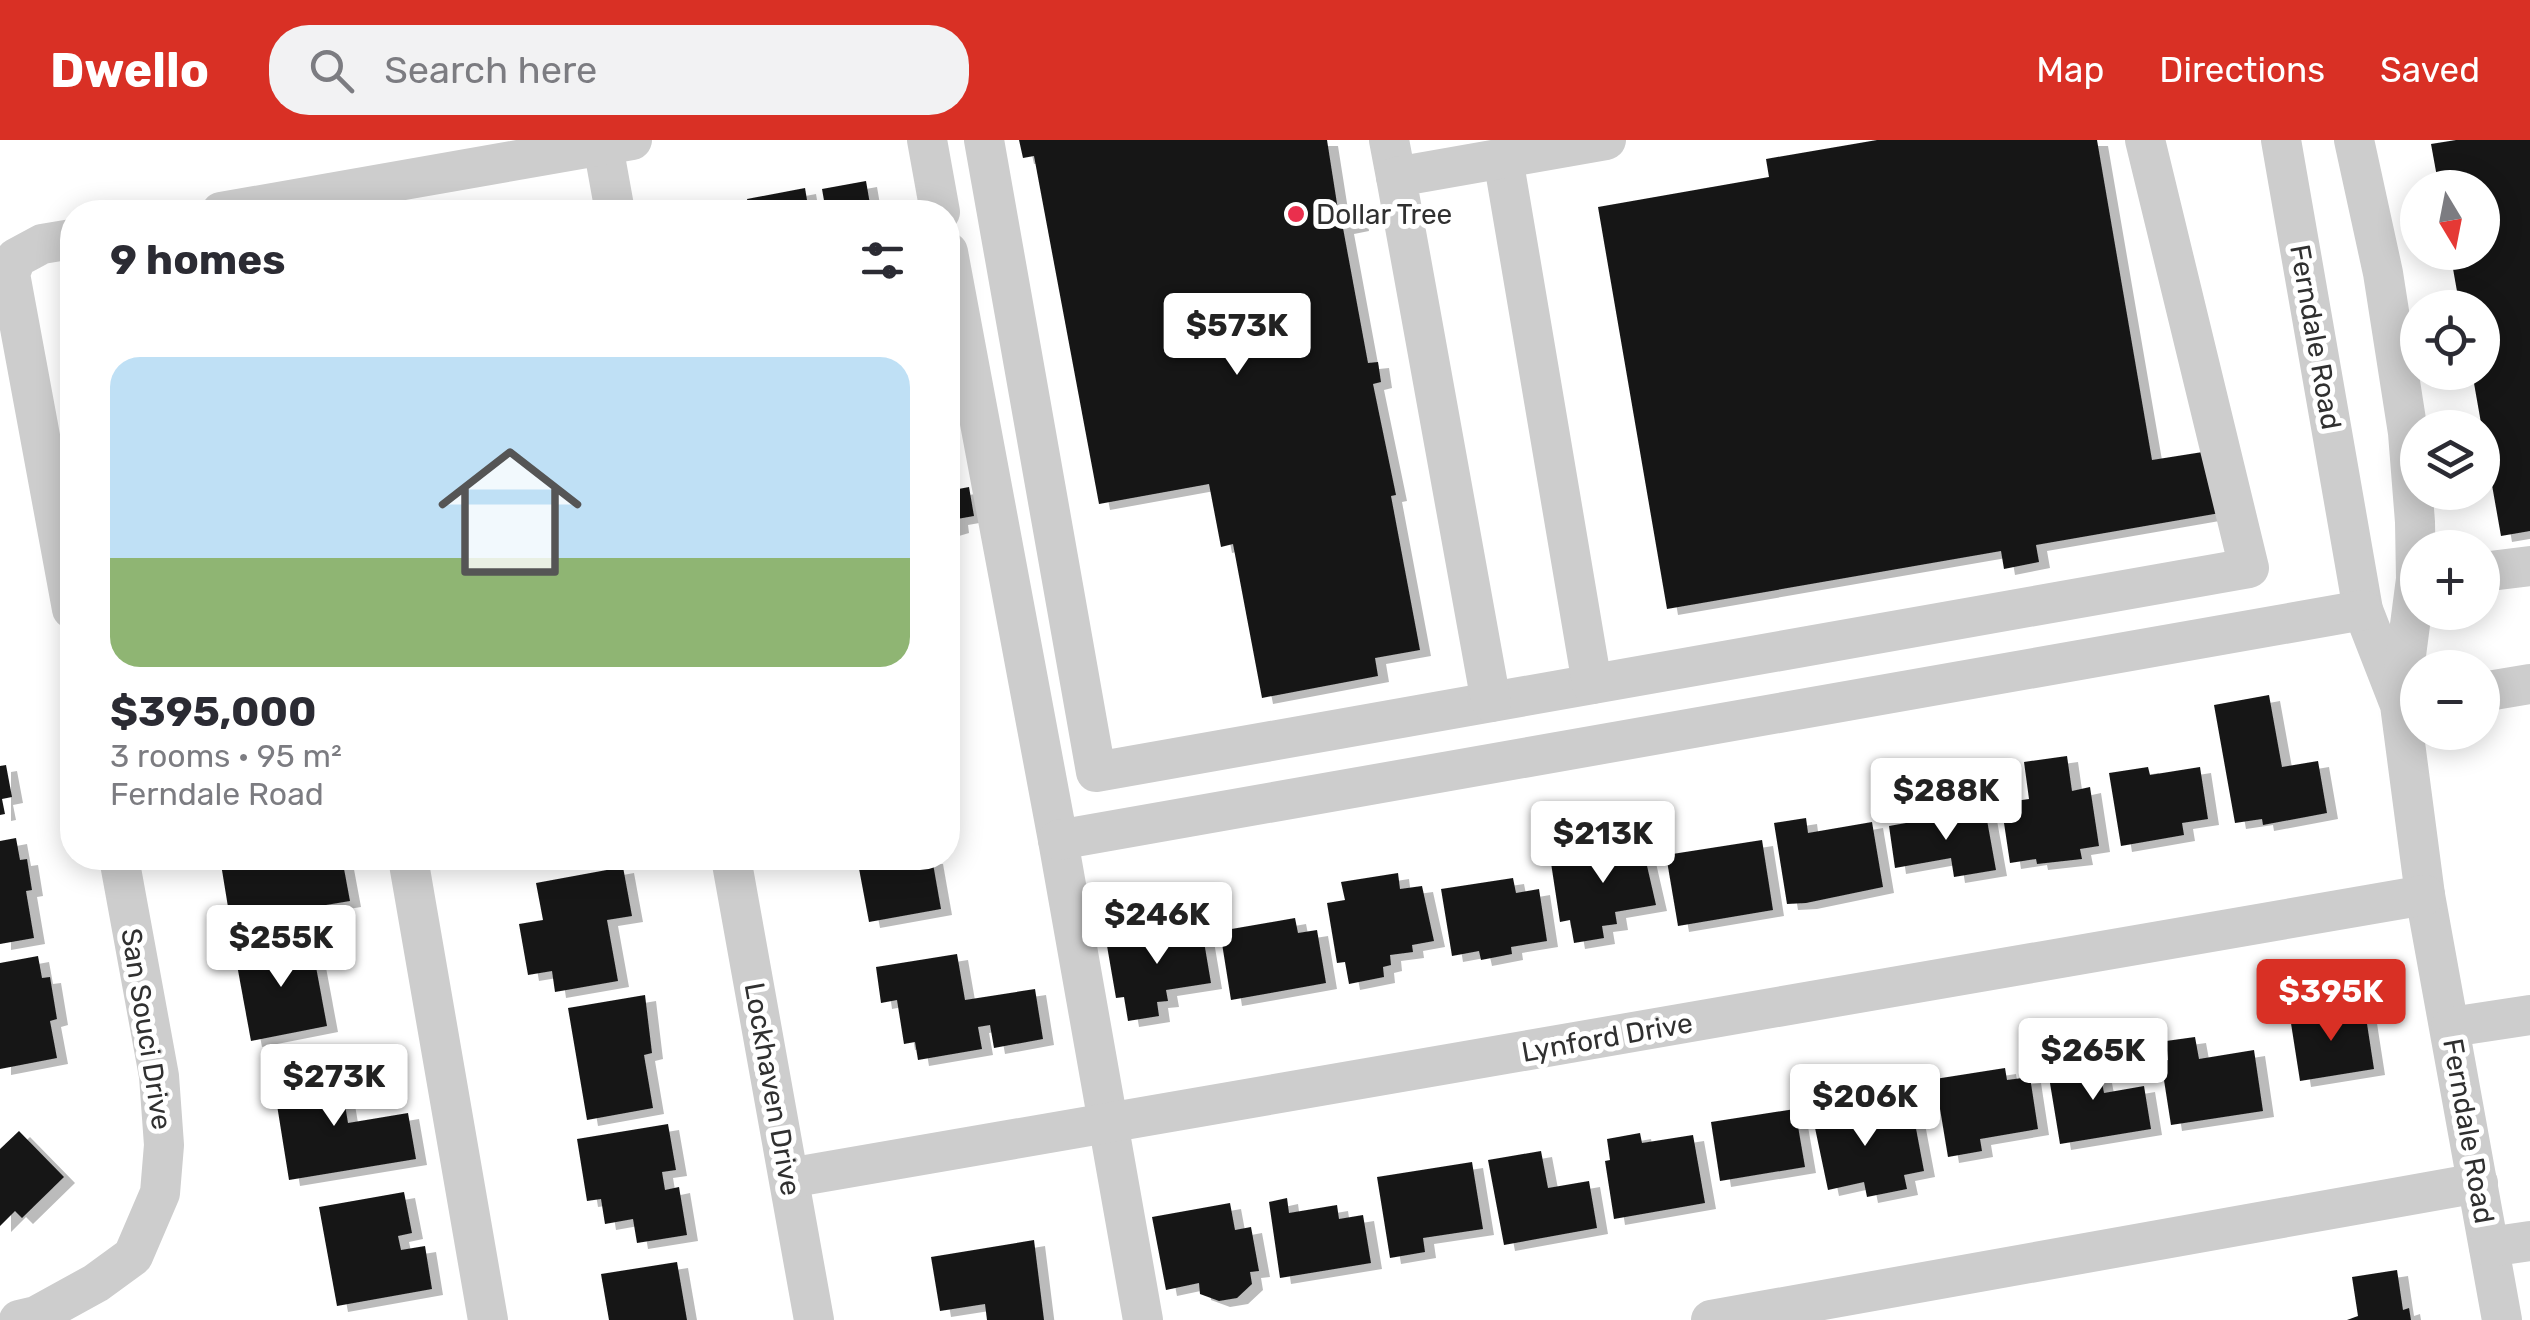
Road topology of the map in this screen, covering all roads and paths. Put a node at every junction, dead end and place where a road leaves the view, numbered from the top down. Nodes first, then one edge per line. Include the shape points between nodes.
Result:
1 (926, 140) edge
2 (984, 140) edge
3 (1606, 140) edge
4 (2145, 140) edge
5 (2282, 140) edge
6 (2354, 140) edge
7 (612, 142) edge
8 (1392, 158) edge
9 (1502, 158) junction
10 (326, 200) edge
11 (614, 200) edge
12 (938, 200) edge
13 (60, 241) edge
14 (960, 316) edge
15 (2414, 530) edge
16 (60, 544) edge
17 (2530, 566) edge
18 (2500, 570) edge
19 (2363, 610) junction
20 (1592, 684) junction
21 (2530, 684) edge
22 (2400, 686) edge
23 (2500, 689) edge
24 (1491, 702) junction
25 (2413, 750) edge
26 (1058, 840) junction
27 (121, 870) edge
28 (410, 870) edge
29 (733, 870) edge
30 (2425, 895) junction
31 (2530, 1014) edge
32 (2451, 1027) junction
33 (1108, 1123) junction
34 (789, 1178) junction
35 (2478, 1183) junction
36 (2530, 1241) edge
37 (2489, 1247) junction
38 (18, 1320) edge
39 (488, 1320) edge
40 (814, 1320) edge
41 (1143, 1320) edge
42 (1711, 1320) edge
43 (2502, 1320) edge

1 - 12 street
2 - 24 street via 1096,772
3 - 9 street
4 - 20 street via 2249,568
5 - 19 street, Ferndale Road
6 - 15 street, Ferndale Road via 2408,433
7 - 10 street
7 - 11 street
8 - 9 street
8 - 24 street
9 - 20 street
13 - 16 street via 16,258 10,274
14 - 26 street
17 - 18 street
19 - 22 street, Ferndale Road
19 - 26 street
20 - 24 street
21 - 23 street
25 - 30 street, Ferndale Road
26 - 33 street
27 - 38 street, San Souci Drive via 159,1076 160,1194 133,1256 96,1283
28 - 39 street
29 - 34 street, Lockhaven Drive
30 - 32 street, Ferndale Road
30 - 33 street, Lynford Drive
31 - 32 street
32 - 35 street, Ferndale Road
33 - 34 street, Lynford Drive
33 - 41 street
34 - 40 street, Lockhaven Drive
35 - 37 street, Ferndale Road
35 - 42 street
36 - 37 street
37 - 43 street, Ferndale Road

